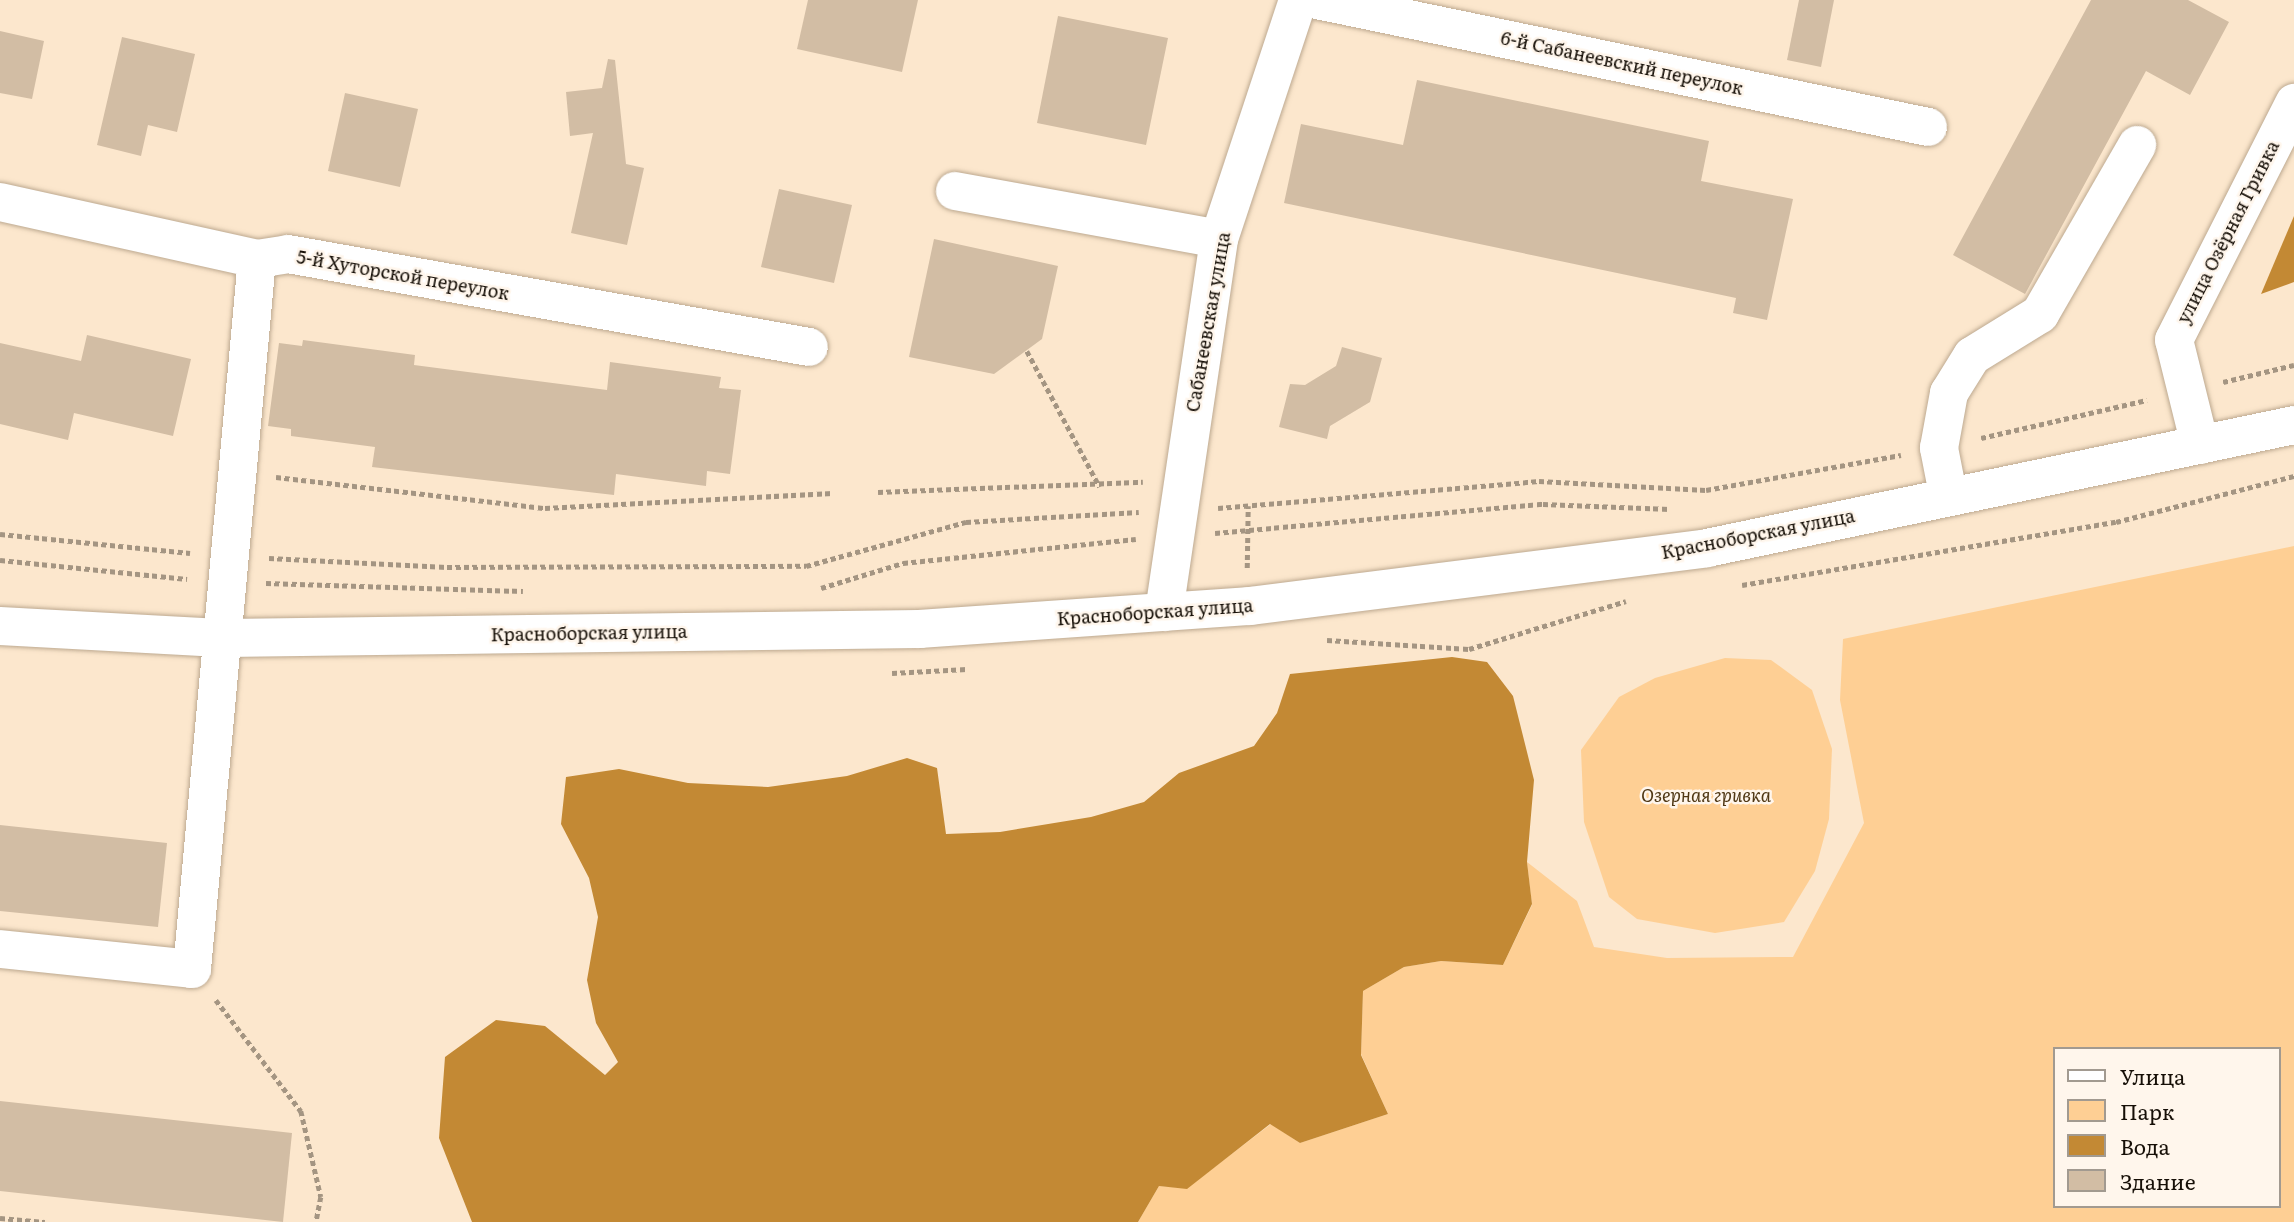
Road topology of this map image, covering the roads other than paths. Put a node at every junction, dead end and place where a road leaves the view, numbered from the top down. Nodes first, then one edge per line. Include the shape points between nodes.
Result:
1 (1298, 0) edge
2 (1317, 0) edge
3 (2294, 103) edge
4 (1928, 127) dead end
5 (2137, 145) dead end
6 (955, 191) dead end
7 (0, 202) edge
8 (1219, 239) junction
9 (269, 256) junction
10 (809, 347) dead end
11 (2294, 425) edge
12 (2200, 445) junction
13 (1948, 494) junction
14 (1164, 612) junction
15 (0, 626) edge
16 (225, 638) junction
17 (0, 949) edge

1 - 8 street, Сабанеевская улица
2 - 4 street, 6-й Сабанеевский переулок
3 - 12 street, улица Озёрная Гривка via 2174,340
5 - 13 street via 2040,314 1972,356 1949,393 1939,448
6 - 8 street
7 - 9 street, 5-й Хуторской переулок
8 - 14 street, Сабанеевская улица
9 - 10 street, 5-й Хуторской переулок
9 - 16 street
11 - 12 street, Красноборская улица
12 - 13 street, Красноборская улица
13 - 14 street, Красноборская улица via 1707,548 1250,606
14 - 16 street, Красноборская улица via 920,629
15 - 16 street, Красноборская улица
16 - 17 street via 192,969

